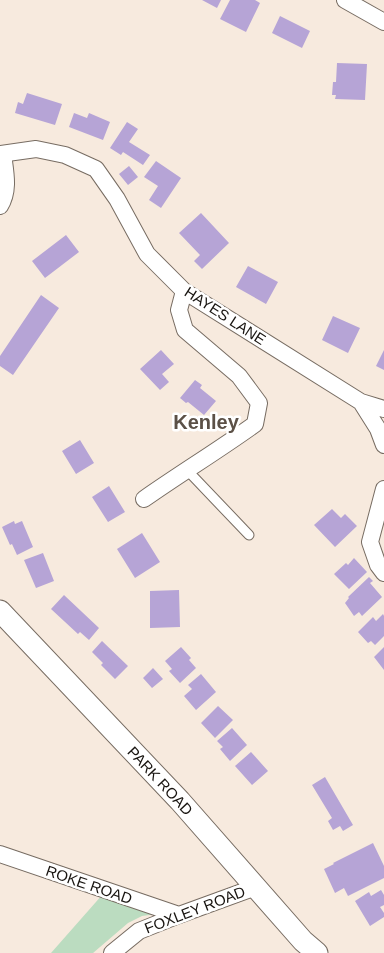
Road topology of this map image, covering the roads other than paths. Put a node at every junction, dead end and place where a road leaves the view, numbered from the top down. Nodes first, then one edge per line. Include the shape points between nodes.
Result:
1 (344, 0) edge
2 (384, 22) edge
3 (2, 154) edge
4 (0, 206) edge
5 (184, 291) junction
6 (361, 402) junction
7 (384, 409) edge
8 (384, 445) edge
9 (187, 470) junction
10 (384, 489) edge
11 (144, 499) dead end
12 (248, 535) dead end
13 (384, 573) edge
14 (0, 611) edge
15 (0, 854) edge
16 (256, 888) junction
17 (179, 915) junction
18 (112, 953) edge
19 (317, 953) edge

1 - 2 street
3 - 4 street via 6,187
3 - 5 street, HAYES LANE via 36,149 65,155 96,169 147,254
5 - 6 street, HAYES LANE
5 - 9 street via 179,310 185,330 239,376 259,403 255,424
6 - 7 street
6 - 8 street, HAYES LANE
9 - 11 street
9 - 12 lane
10 - 13 street via 370,542
14 - 16 street, PARK ROAD via 180,801
15 - 17 street, ROKE ROAD
16 - 17 street, FOXLEY ROAD
16 - 19 street, PARK ROAD
17 - 18 street, FOXLEY ROAD via 139,931

